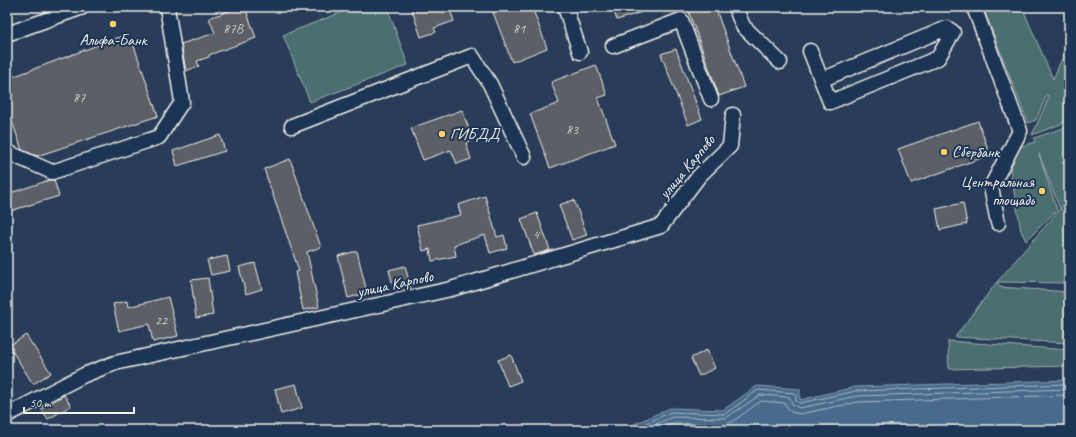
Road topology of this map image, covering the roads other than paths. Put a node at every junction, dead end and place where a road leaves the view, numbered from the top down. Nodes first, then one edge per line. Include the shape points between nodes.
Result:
1 (83, 7) edge
2 (167, 7) edge
3 (565, 7) edge
4 (734, 7) edge
5 (974, 7) edge
6 (7, 34) edge
7 (612, 46) dead end
8 (810, 51) dead end
9 (580, 52) dead end
10 (780, 62) dead end
11 (821, 80) junction
12 (711, 99) dead end
13 (733, 115) dead end
14 (292, 126) dead end
15 (7, 152) edge
16 (524, 156) dead end
17 (998, 223) dead end
18 (7, 415) edge

1 - 6 street
2 - 15 street via 182,102 160,137 52,172
3 - 9 street
4 - 10 street via 742,26
5 - 17 street via 1020,131 991,187
7 - 12 street via 681,20
8 - 11 street
11 - 11 street via 830,102 938,58 953,32 947,28
13 - 18 street, улица Карпово via 730,146 699,176 661,226 451,289 115,363 84,375
14 - 16 street via 472,56 490,84

